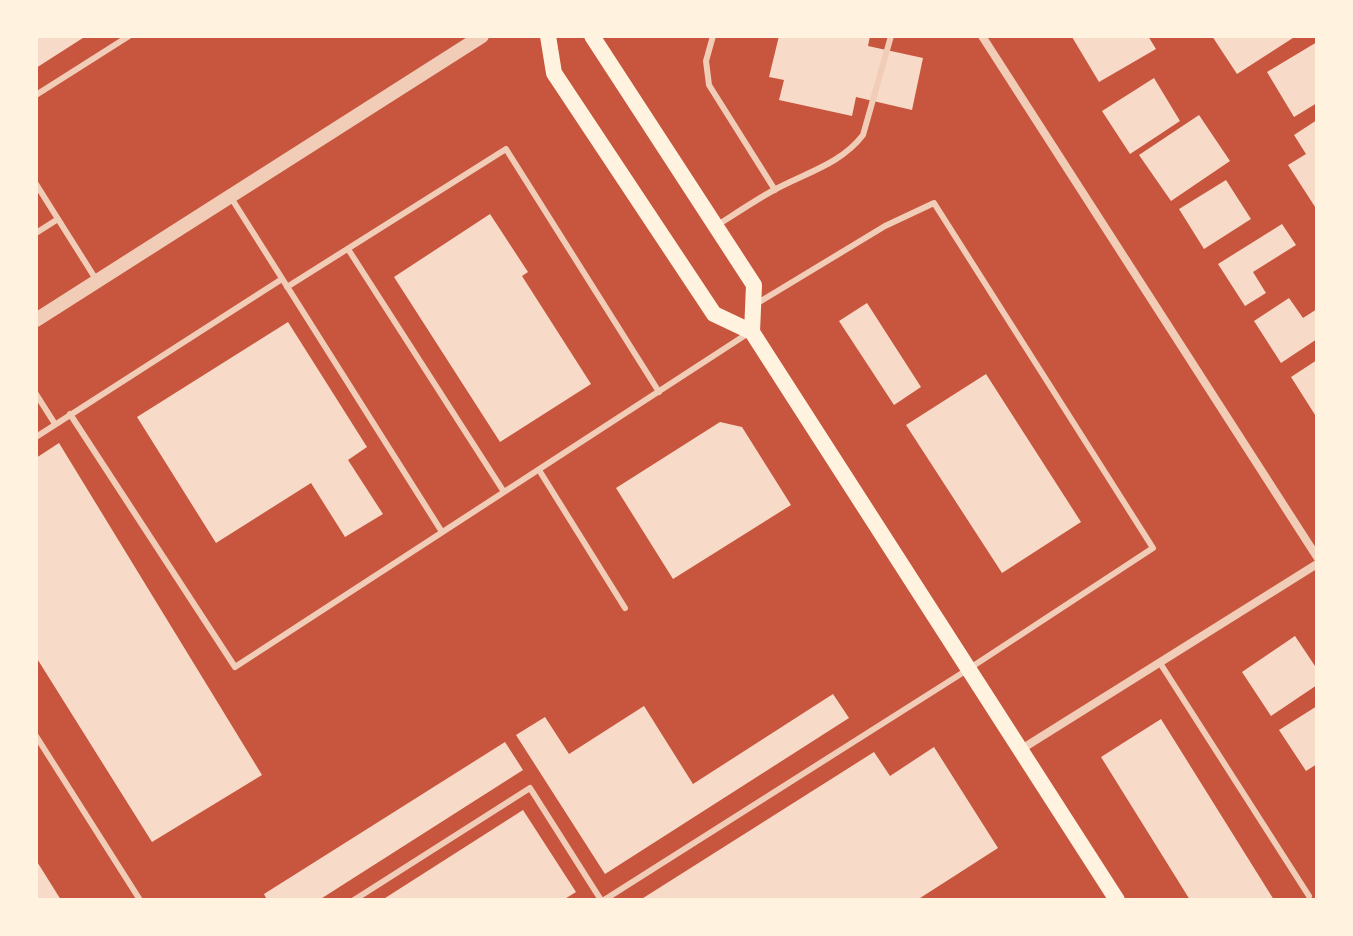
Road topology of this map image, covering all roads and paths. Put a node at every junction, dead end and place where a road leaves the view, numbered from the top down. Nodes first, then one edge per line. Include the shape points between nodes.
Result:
1 (129, 36) edge
2 (482, 36) edge
3 (548, 36) edge
4 (592, 36) edge
5 (713, 36) edge
6 (891, 36) edge
7 (982, 36) edge
8 (36, 95) edge
9 (36, 184) edge
10 (775, 190) junction
11 (230, 196) junction
12 (58, 219) junction
13 (716, 226) junction
14 (36, 233) edge
15 (348, 249) junction
16 (282, 279) junction
17 (97, 281) junction
18 (287, 287) junction
19 (753, 306) junction
20 (36, 320) edge
21 (752, 332) junction
22 (659, 392) junction
23 (36, 394) edge
24 (70, 414) junction
25 (55, 424) junction
26 (36, 437) edge
27 (539, 470) junction
28 (504, 492) junction
29 (442, 532) junction
30 (1317, 557) edge
31 (1317, 564) edge
32 (625, 608) dead end
33 (1160, 663) junction
34 (967, 670) junction
35 (36, 736) edge
36 (1019, 751) junction
37 (1309, 896) dead end
38 (601, 898) edge
39 (1115, 899) edge
40 (140, 900) edge
41 (354, 900) edge
42 (589, 900) edge

1 - 8 lane
2 - 11 street
3 - 21 main road via 554,73 714,314
4 - 13 main road
5 - 10 lane via 706,61 709,85
6 - 10 lane via 863,135 838,159
7 - 30 street
9 - 12 lane
10 - 13 lane
11 - 16 lane
11 - 17 street
12 - 14 lane
12 - 17 lane
13 - 19 main road via 754,285
15 - 18 lane
15 - 22 lane via 506,149
15 - 28 lane
16 - 18 lane
16 - 24 lane
17 - 20 street
18 - 29 lane
19 - 21 main road
19 - 34 lane via 885,226 934,203 1153,548
21 - 22 lane
21 - 34 main road
22 - 27 lane
23 - 25 lane
24 - 25 lane
24 - 29 lane via 235,667
25 - 26 lane
27 - 28 lane
27 - 32 lane
28 - 29 lane
31 - 33 street
33 - 36 street
33 - 37 lane
34 - 36 main road
34 - 38 lane
35 - 40 lane
36 - 39 main road
38 - 41 lane via 530,788
38 - 42 lane

